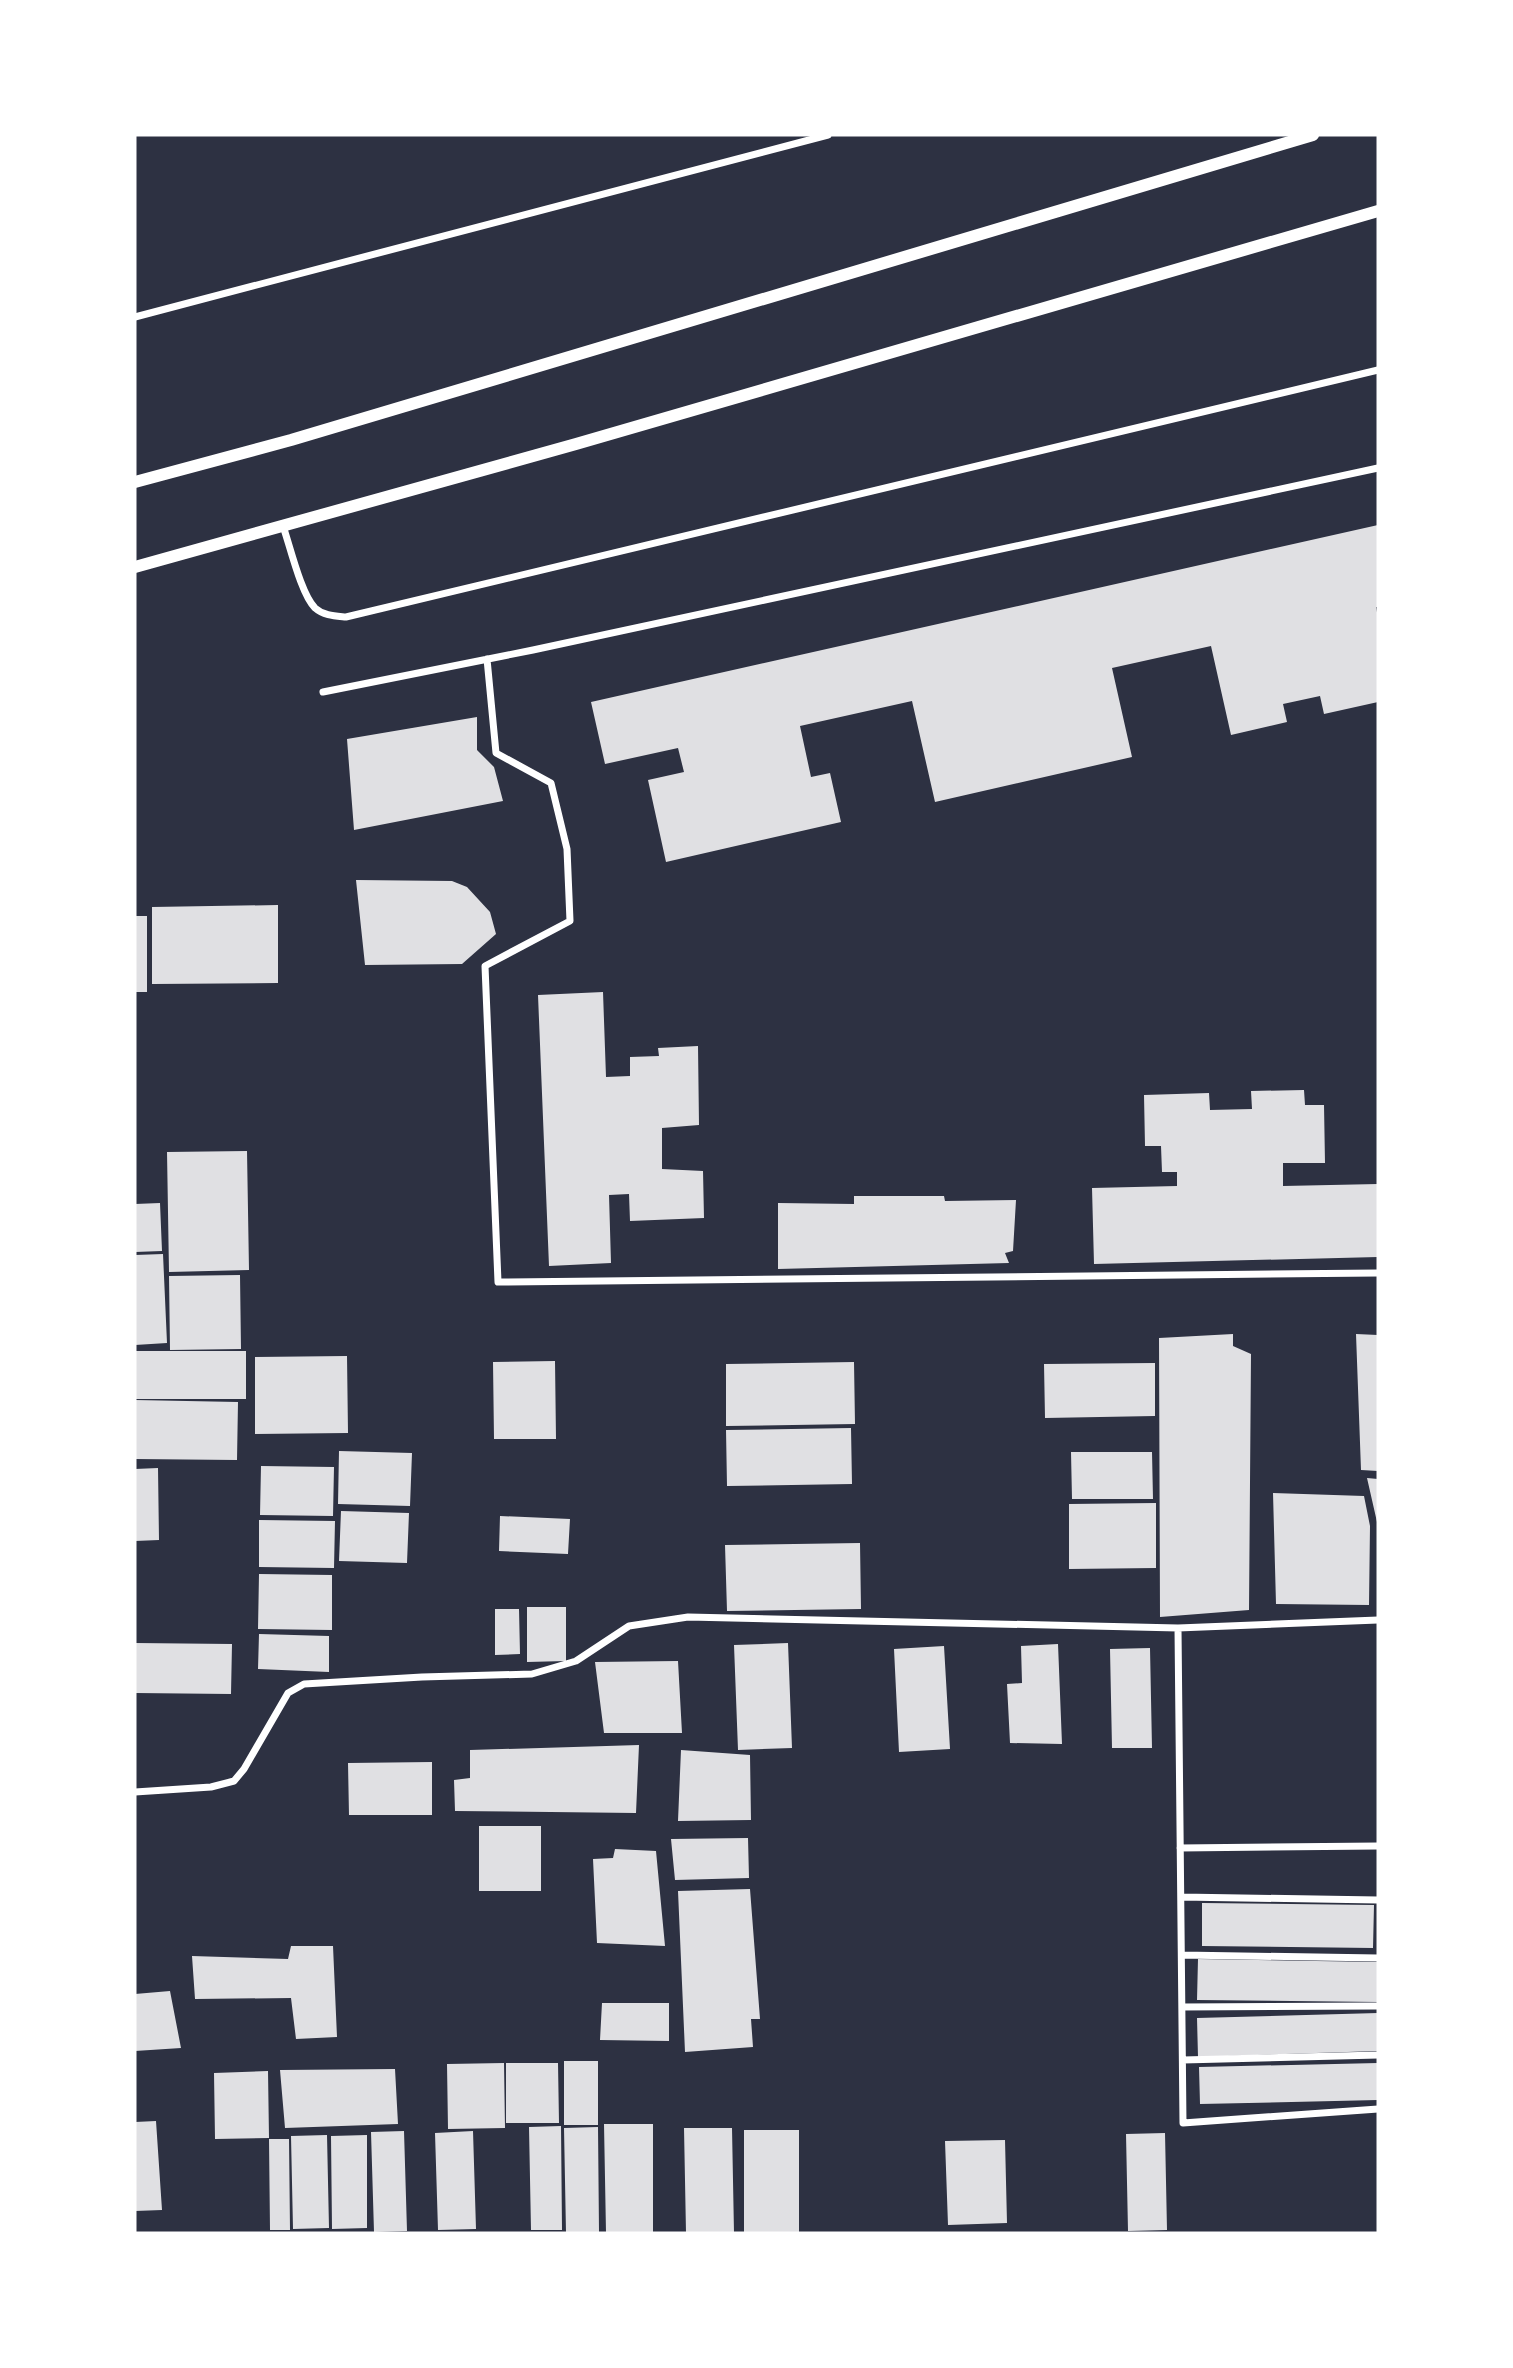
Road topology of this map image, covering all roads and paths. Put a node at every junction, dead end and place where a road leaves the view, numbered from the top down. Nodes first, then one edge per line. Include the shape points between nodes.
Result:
1 (828, 135) edge
2 (1313, 135) edge
3 (1378, 211) edge
4 (135, 317) edge
5 (1378, 370) edge
6 (1378, 468) edge
7 (135, 482) edge
8 (283, 526) junction
9 (135, 567) edge
10 (487, 659) junction
11 (323, 692) dead end
12 (1378, 1273) edge
13 (1378, 1620) edge
14 (1178, 1628) junction
15 (135, 1792) edge
16 (1378, 1846) edge
17 (1180, 1848) junction
18 (1181, 1897) junction
19 (1378, 1900) edge
20 (1182, 1955) junction
21 (1378, 1958) edge
22 (1378, 2006) edge
23 (1182, 2007) junction
24 (1378, 2055) edge
25 (1183, 2060) junction
26 (1378, 2109) edge

1 - 4 street
2 - 7 street via 290,440
3 - 8 street
5 - 8 street via 346,618 328,616 307,597
6 - 10 street
8 - 9 street
10 - 11 street
10 - 12 street via 496,753 551,783 567,849 570,921 485,966 498,1282
13 - 14 street
14 - 15 street via 688,1616 651,1621 629,1626 576,1661 532,1674 304,1684 288,1693 234,1781
14 - 17 street
16 - 17 street
17 - 18 street
18 - 19 street
18 - 20 street
20 - 21 street
20 - 23 street
22 - 23 street
23 - 25 street
24 - 25 street
25 - 26 street via 1183,2123

